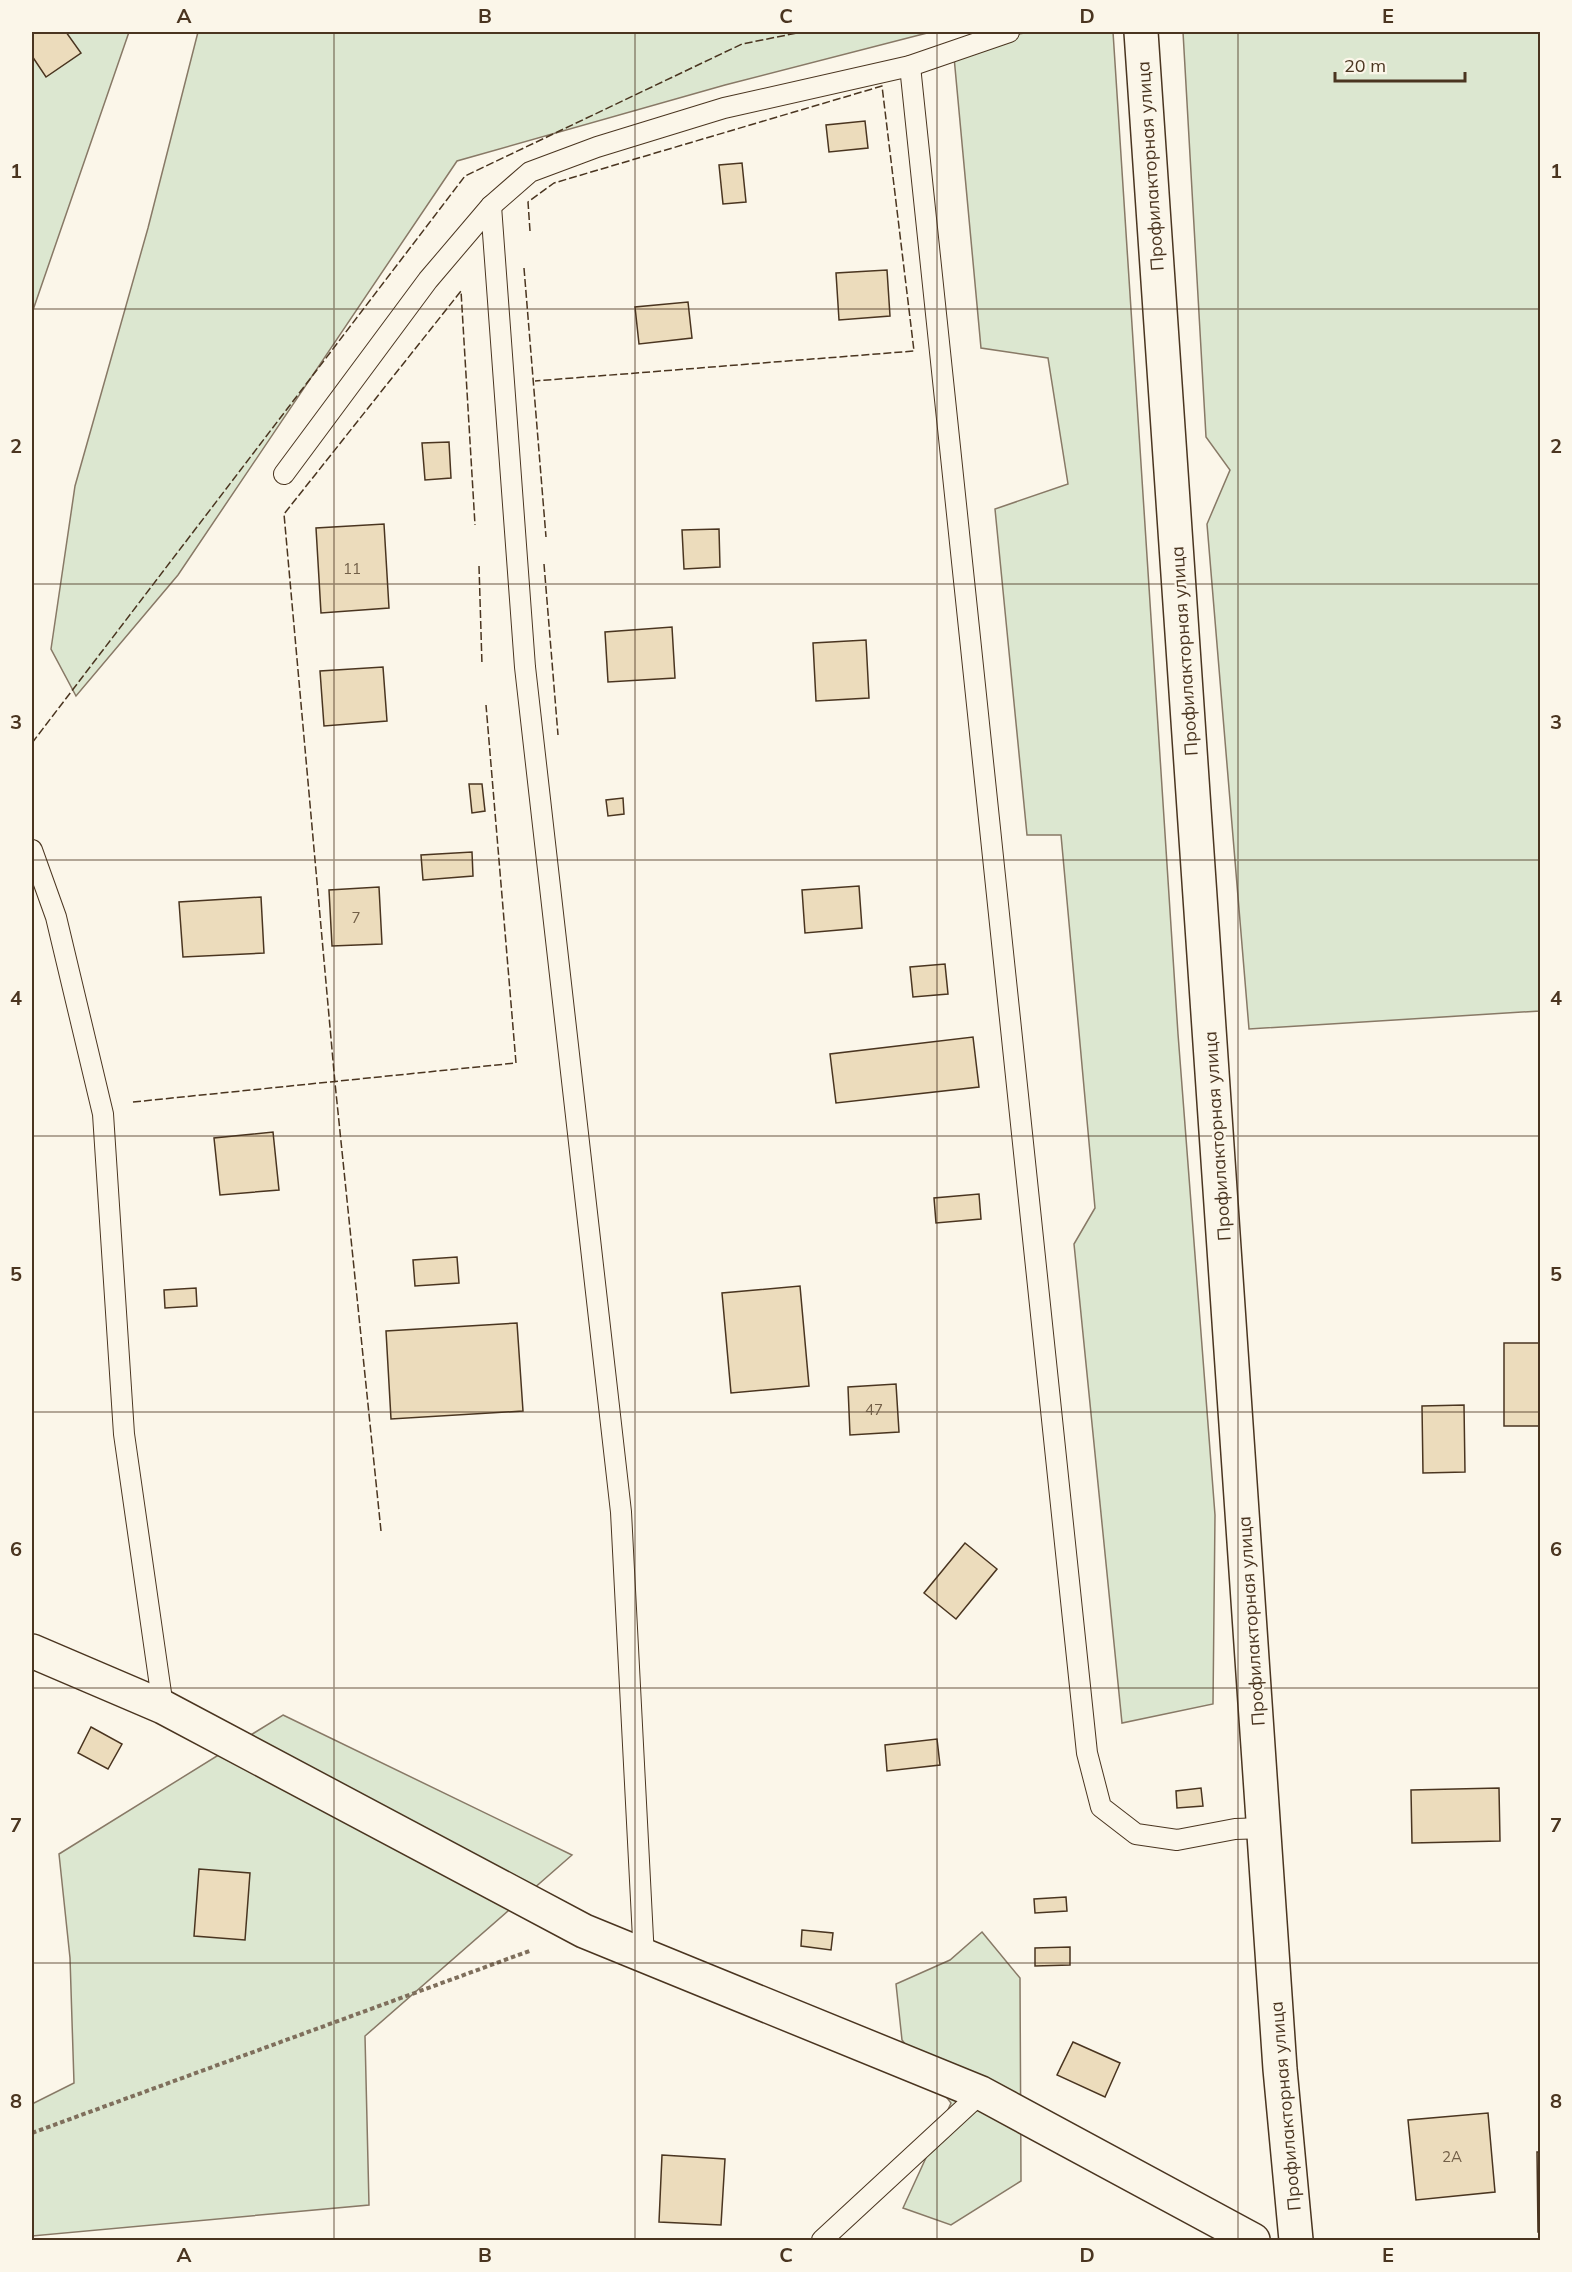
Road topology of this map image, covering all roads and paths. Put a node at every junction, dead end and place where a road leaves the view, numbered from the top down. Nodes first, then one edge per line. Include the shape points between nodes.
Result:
1 (1009, 32) edge
2 (1141, 32) edge
3 (910, 66) junction
4 (491, 206) junction
5 (285, 474) dead end
6 (32, 850) edge
7 (32, 1651) edge
8 (163, 1707) junction
9 (1265, 1828) junction
10 (584, 1931) junction
11 (644, 1958) junction
12 (981, 2093) junction
13 (32, 2133) edge
14 (822, 2241) edge
15 (1253, 2241) edge
16 (1296, 2241) edge

1 - 3 lane
2 - 9 street, Профилакторная улица
3 - 4 lane via 724,108 597,147 530,172
3 - 9 lane via 1088,1754 1101,1807 1136,1834 1177,1840 1235,1829
4 - 5 lane via 428,280
4 - 11 lane via 525,668 621,1512
6 - 8 lane via 56,917 103,1114 124,1434
7 - 8 street
8 - 10 street
9 - 16 street, Профилакторная улица
10 - 11 street
10 - 13 path
11 - 12 street
12 - 14 lane
12 - 15 street

